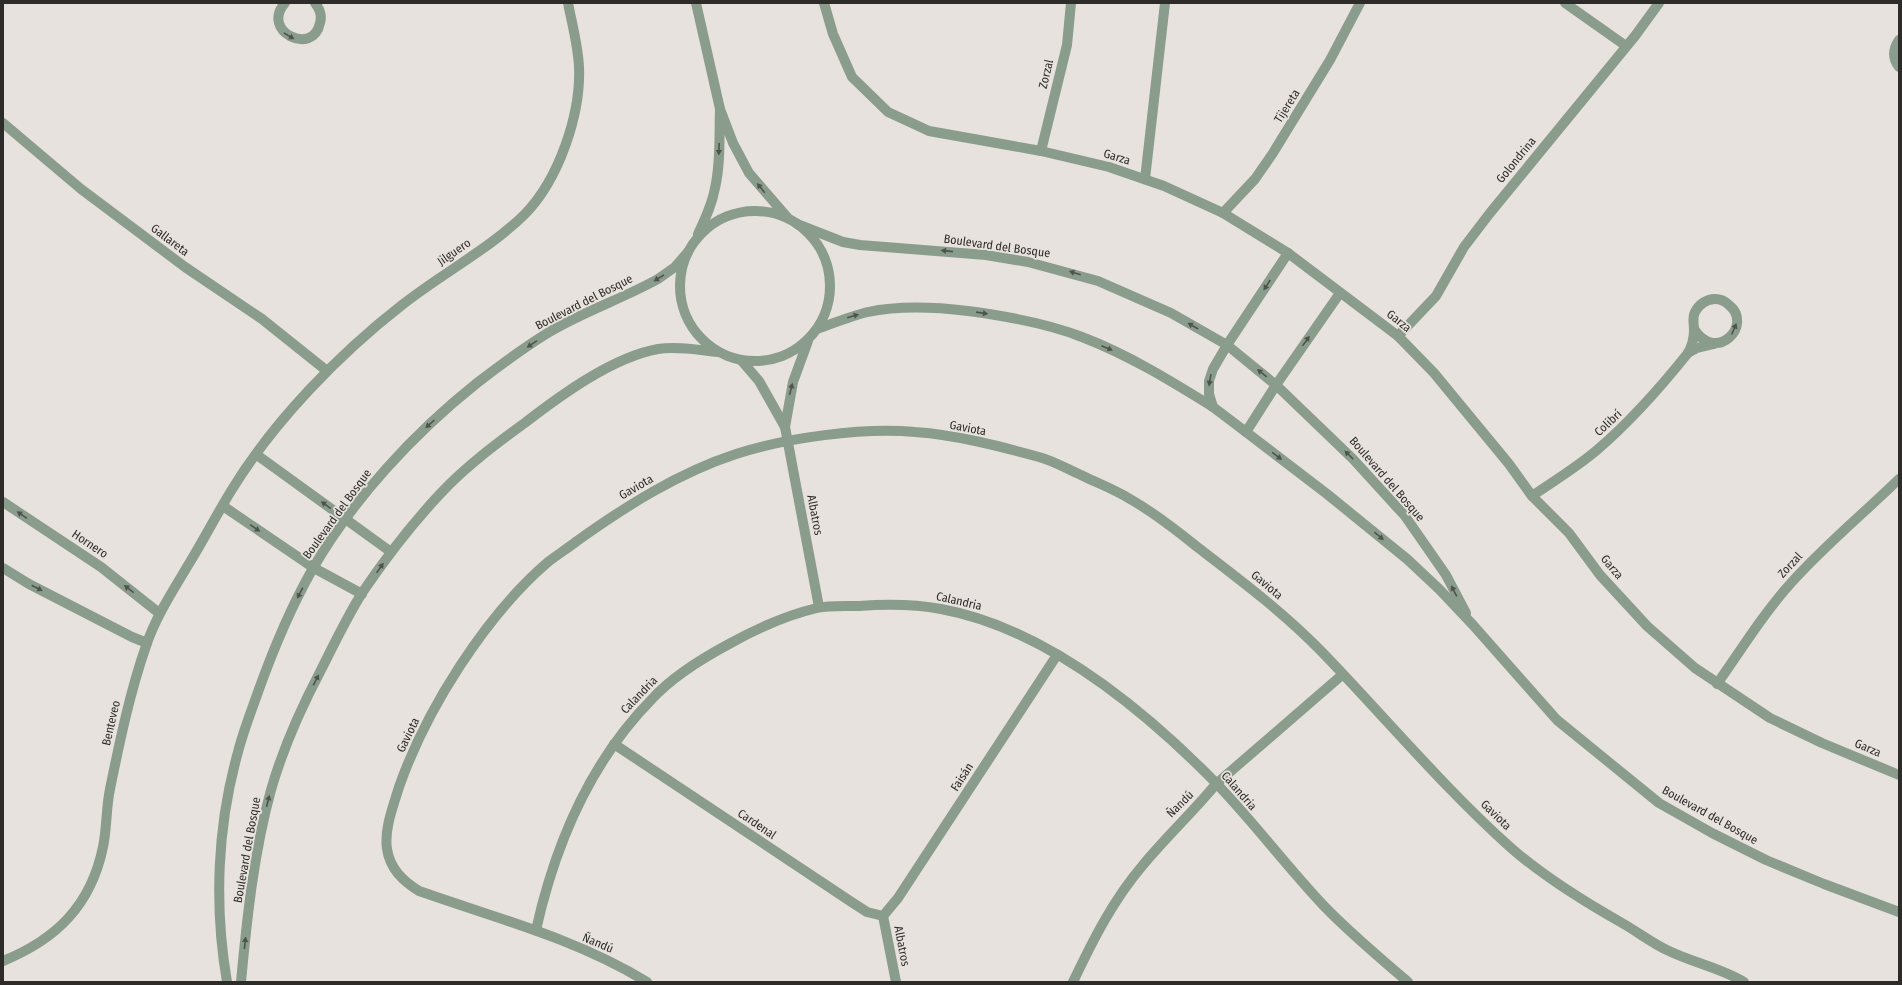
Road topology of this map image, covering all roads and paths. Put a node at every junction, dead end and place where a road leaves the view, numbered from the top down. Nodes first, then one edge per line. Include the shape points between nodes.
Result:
1 (277, 3) edge
2 (285, 3) edge
3 (315, 3) edge
4 (568, 3) edge
5 (696, 3) edge
6 (824, 3) edge
7 (1071, 3) edge
8 (1165, 3) edge
9 (1360, 3) edge
10 (1565, 3) edge
11 (1659, 3) edge
12 (278, 16) junction
13 (1899, 40) edge
14 (1626, 46) junction
15 (1899, 67) edge
16 (720, 109) junction
17 (3, 123) edge
18 (1042, 151) junction
19 (1145, 179) junction
20 (1223, 213) junction
21 (787, 217) junction
22 (797, 224) junction
23 (694, 243) junction
24 (688, 252) junction
25 (1288, 253) junction
26 (1340, 293) junction
27 (1694, 329) junction
28 (817, 330) junction
29 (1398, 336) junction
30 (809, 340) junction
31 (1714, 344) junction
32 (1227, 345) junction
33 (718, 352) junction
34 (1688, 354) junction
35 (741, 360) junction
36 (327, 371) junction
37 (1276, 385) junction
38 (1213, 408) junction
39 (784, 427) junction
40 (1246, 432) junction
41 (787, 441) junction
42 (257, 455) junction
43 (243, 473) joint
44 (1899, 479) edge
45 (1532, 496) junction
46 (3, 502) edge
47 (223, 506) junction
48 (346, 520) junction
49 (392, 552) junction
50 (3, 568) edge
51 (314, 568) junction
52 (362, 594) junction
53 (819, 608) junction
54 (159, 613) junction
55 (1473, 625) junction
56 (147, 643) junction
57 (1057, 654) junction
58 (1342, 675) junction
59 (1717, 684) junction
60 (614, 744) junction
61 (1899, 775) edge
62 (1216, 784) junction
63 (1899, 912) edge
64 (885, 914) junction
65 (536, 930) junction
66 (3, 961) edge
67 (226, 982) edge
68 (241, 982) edge
69 (647, 982) edge
70 (896, 982) edge
71 (1073, 982) edge
72 (1408, 982) edge
73 (1744, 982) edge

1 - 12 street
2 - 12 street
12 -> 3 street via 281,28 290,37 302,40 308,38 318,30 320,24 320,11
4 - 36 street, Jilguero via 579,70 577,93 568,135 545,188 518,220 404,303
5 - 16 street
6 - 18 street, Garza via 833,34 852,77 888,112 929,131
7 - 18 street, Zorzal via 1067,45
8 - 19 street
9 - 20 street, Tijereta via 1330,60 1273,153 1255,179
10 - 14 street
11 - 14 street, Golondrina
13 - 15 street via 1894,54
14 - 29 street, Golondrina via 1464,247 1436,296
21 -> 16 street via 749,173 733,143
16 -> 23 street via 716,189
17 - 36 street, Gallareta via 93,198 185,267 262,319
18 - 19 street, Garza via 1109,167
19 - 20 street, Garza
20 - 25 street, Garza
21 - 22 street
21 - 23 street via 755,211 732,215 711,226
22 - 28 street via 816,242 828,266 829,299 824,318
32 -> 22 street, Boulevard del Bosque via 1133,295 1098,280 1065,270 986,256 860,245 843,242
23 - 24 street
24 - 33 street via 682,270 680,289 686,314 699,336
24 -> 48 street, Boulevard del Bosque via 675,267 658,278 547,334 477,383 424,429
25 - 26 street, Garza
25 -> 32 street
26 - 29 street, Garza
37 -> 26 street
27 - 31 street via 1706,342
31 -> 27 street via 1730,338 1735,331 1736,313 1731,306 1724,301 1707,300 1700,305 1694,316
27 - 34 street
28 - 30 street
28 -> 38 street via 850,317 892,308 954,310 1020,320 1082,337 1112,350 1169,380
29 - 45 street, Garza via 1434,373
30 - 35 street via 789,354 778,358 760,361
39 -> 30 street via 793,382
31 - 34 street via 1697,348
37 -> 32 street, Boulevard del Bosque
32 -> 38 street via 1209,381
33 - 35 street
33 - 49 street, Boulevard del Bosque via 658,349 619,362 577,386 510,434 464,472 441,493
34 - 45 street, Colibrí via 1625,425 1596,451
35 - 39 street via 759,381
36 - 42 street, Jilguero via 275,430
37 - 40 street
55 -> 37 street, Boulevard del Bosque via 1446,575 1405,516 1353,459
38 - 40 street, Boulevard del Bosque
39 - 41 street, Albatros
40 -> 55 street, Boulevard del Bosque via 1407,559
41 - 53 street, Albatros
41 - 58 street, Gaviota via 848,434 917,432 966,439 1045,458 1127,497 1166,523 1289,620
41 - 65 street, Gaviota via 733,455 667,484 613,515 549,562 486,630 445,692 425,728 405,772 387,830 387,847 392,865 398,875 419,891
42 - 43 street, Jilguero
48 -> 42 street
43 - 47 street, Benteveo
44 - 59 street, Zorzal via 1792,582 1757,625
45 - 59 street, Garza via 1570,533 1600,575 1647,626
54 -> 46 street, Hornero via 101,567
47 -> 51 street
47 - 54 street, Benteveo
48 - 49 street
48 - 51 street, Boulevard del Bosque
52 -> 49 street, Boulevard del Bosque
50 -> 56 street via 35,588
51 - 52 street
51 -> 67 street, Boulevard del Bosque via 270,659 238,750 230,783 220,856 219,887
68 -> 52 street, Boulevard del Bosque via 252,880 272,788 305,700
53 - 57 street, Calandria via 884,604 945,610 998,625 1029,638
53 - 60 street, Calandria via 755,631 697,662 652,699
54 - 56 street, Benteveo
55 - 63 street, Boulevard del Bosque via 1557,720 1659,803 1766,860
56 - 66 street, Benteveo via 120,740 109,797 104,845 97,870 75,912 44,941 22,954
57 - 62 street, Calandria via 1142,715
57 - 64 street, Faisán
58 - 62 street, Ñandú
58 - 73 street, Gaviota via 1451,790 1513,849 1578,898 1668,951 1730,973
59 - 61 street, Garza via 1791,728
60 - 64 street, Cardenal via 867,912
60 - 65 street, Calandria via 582,797 563,838
62 - 71 street, Ñandú via 1171,832 1126,887 1098,929
62 - 72 street, Calandria via 1326,908
64 - 70 street, Albatros
65 - 69 street, Ñandú via 615,964

